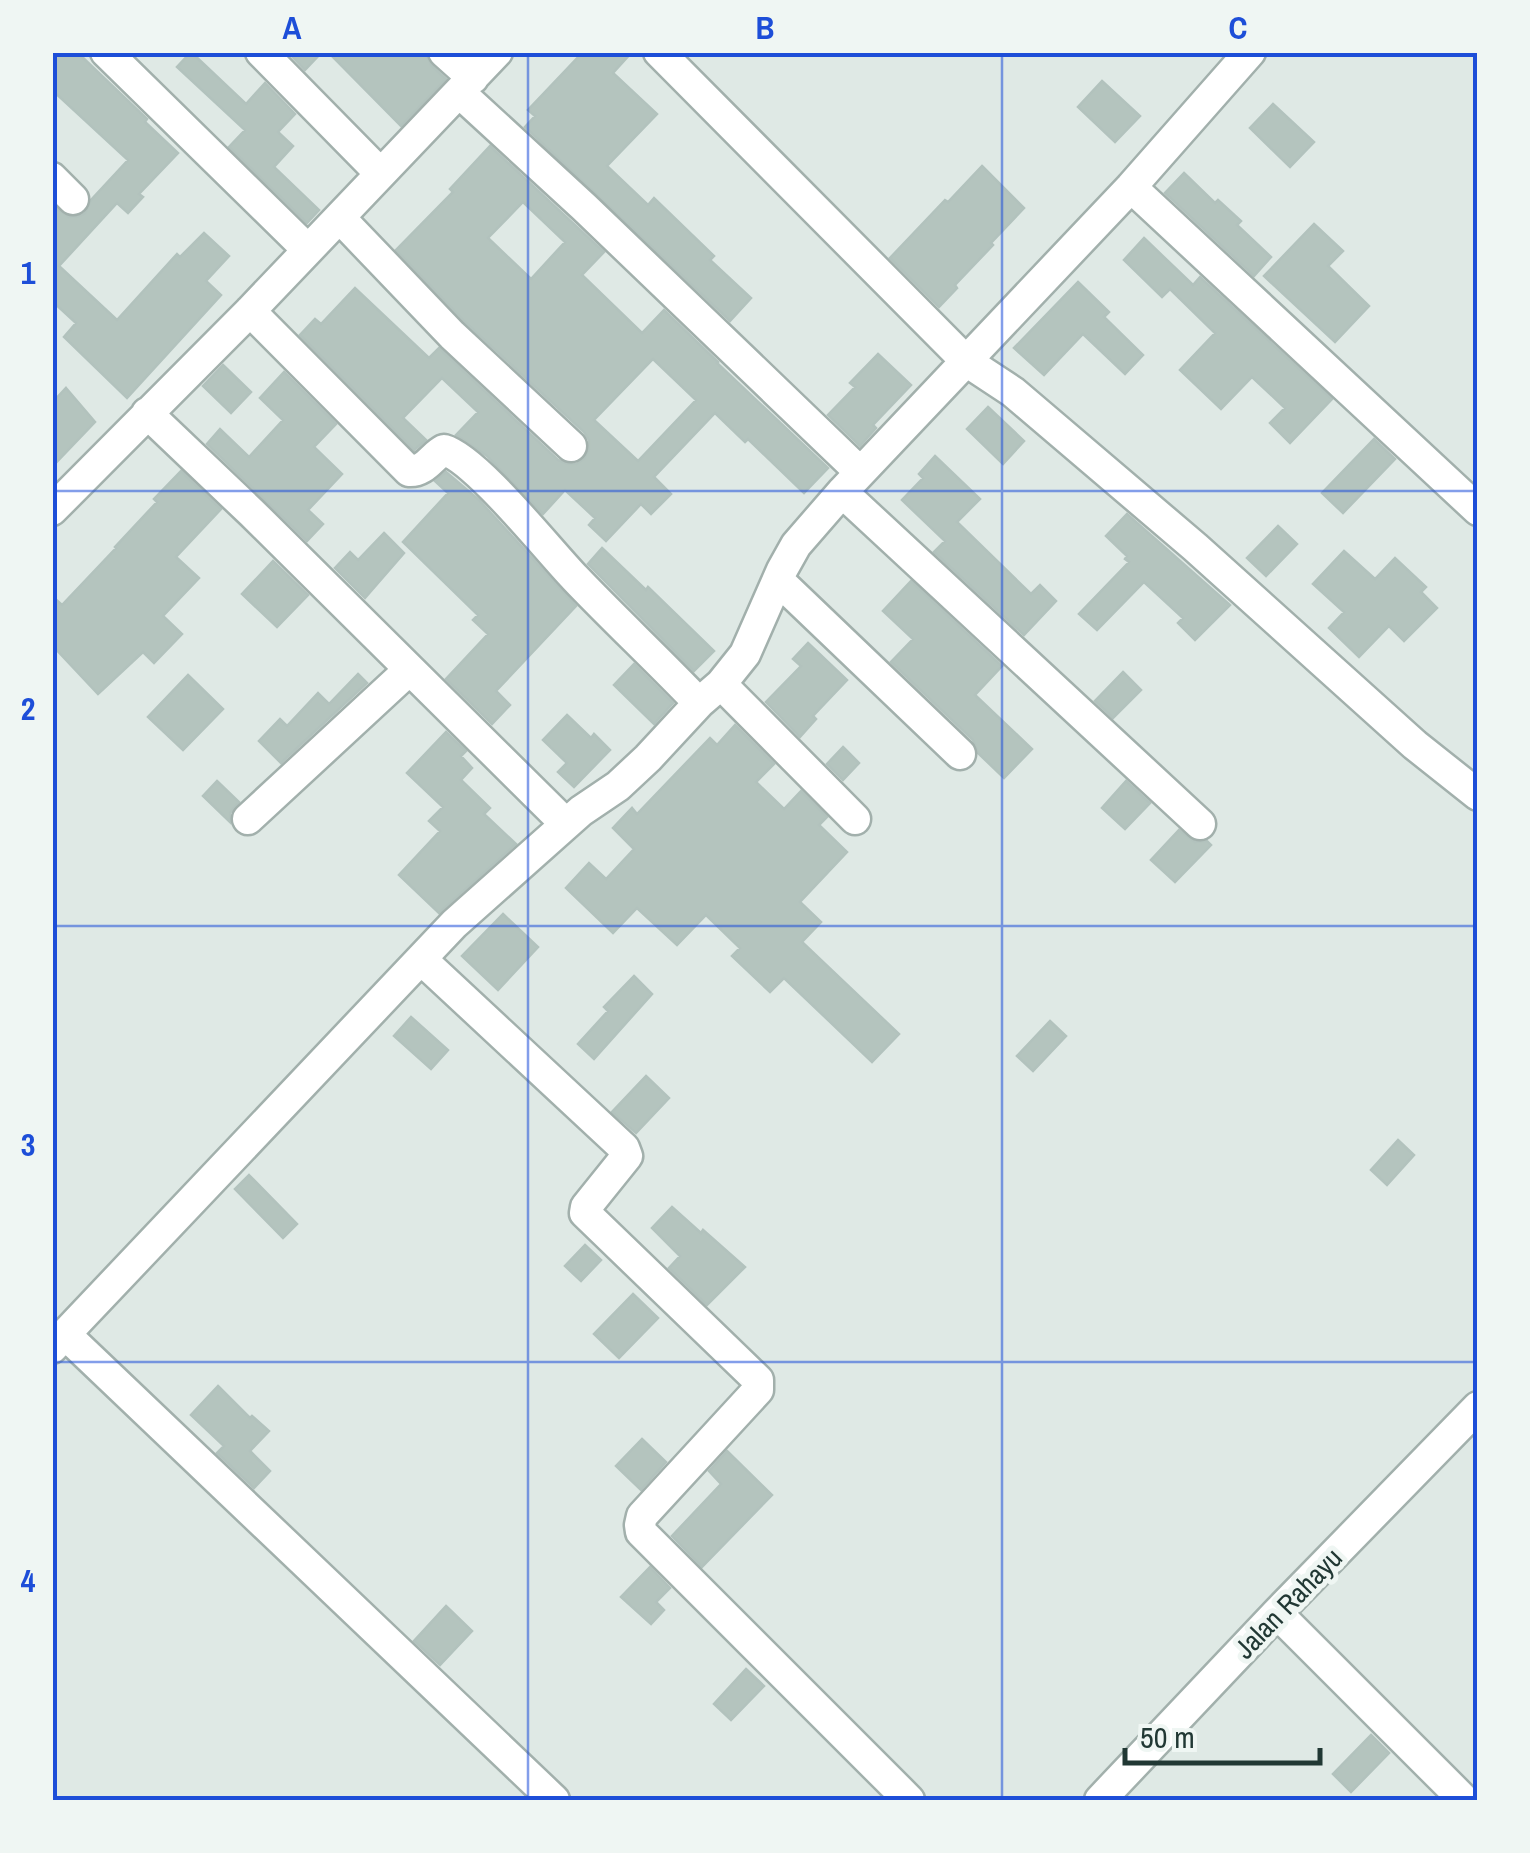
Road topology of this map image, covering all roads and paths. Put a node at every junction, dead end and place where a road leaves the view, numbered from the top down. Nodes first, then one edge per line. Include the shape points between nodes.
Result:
1 (106, 52) edge
2 (260, 52) edge
3 (444, 52) edge
4 (497, 52) edge
5 (659, 52) edge
6 (1250, 52) edge
7 (467, 86) junction
8 (380, 173) junction
9 (1130, 186) junction
10 (340, 218) junction
11 (308, 250) junction
12 (250, 311) junction
13 (966, 361) junction
14 (147, 413) junction
15 (570, 446) dead end
16 (851, 482) junction
17 (52, 510) edge
18 (1478, 510) edge
19 (778, 580) junction
20 (410, 670) junction
21 (710, 694) junction
22 (960, 754) dead end
23 (1478, 795) edge
24 (248, 819) dead end
25 (855, 819) dead end
26 (566, 824) junction
27 (1200, 824) dead end
28 (422, 960) junction
29 (59, 1342) edge
30 (1478, 1407) edge
31 (1277, 1613) junction
32 (554, 1800) edge
33 (909, 1800) edge
34 (1100, 1800) edge
35 (1464, 1800) edge

1 - 11 street
2 - 8 street
3 - 7 street
4 - 7 street
5 - 13 street
6 - 9 street
7 - 8 street
7 - 16 street
8 - 10 street
9 - 13 street
9 - 18 street
10 - 11 street
10 - 15 street
11 - 12 street
12 - 14 street
12 - 21 street via 409,471 444,450 454,452 577,580
13 - 16 street
13 - 23 street via 1013,392
14 - 17 street
14 - 20 street
16 - 19 street via 796,545
16 - 27 street
19 - 21 street via 745,654
19 - 22 street
20 - 24 street
20 - 26 street
21 - 25 street
21 - 26 street via 618,786
26 - 28 street
28 - 29 street
28 - 33 street via 624,1148 627,1156 584,1213 758,1380 758,1390 642,1516 641,1532
29 - 32 street
30 - 31 street, Jalan Rahayu
31 - 34 street, Jalan Rahayu
31 - 35 street

